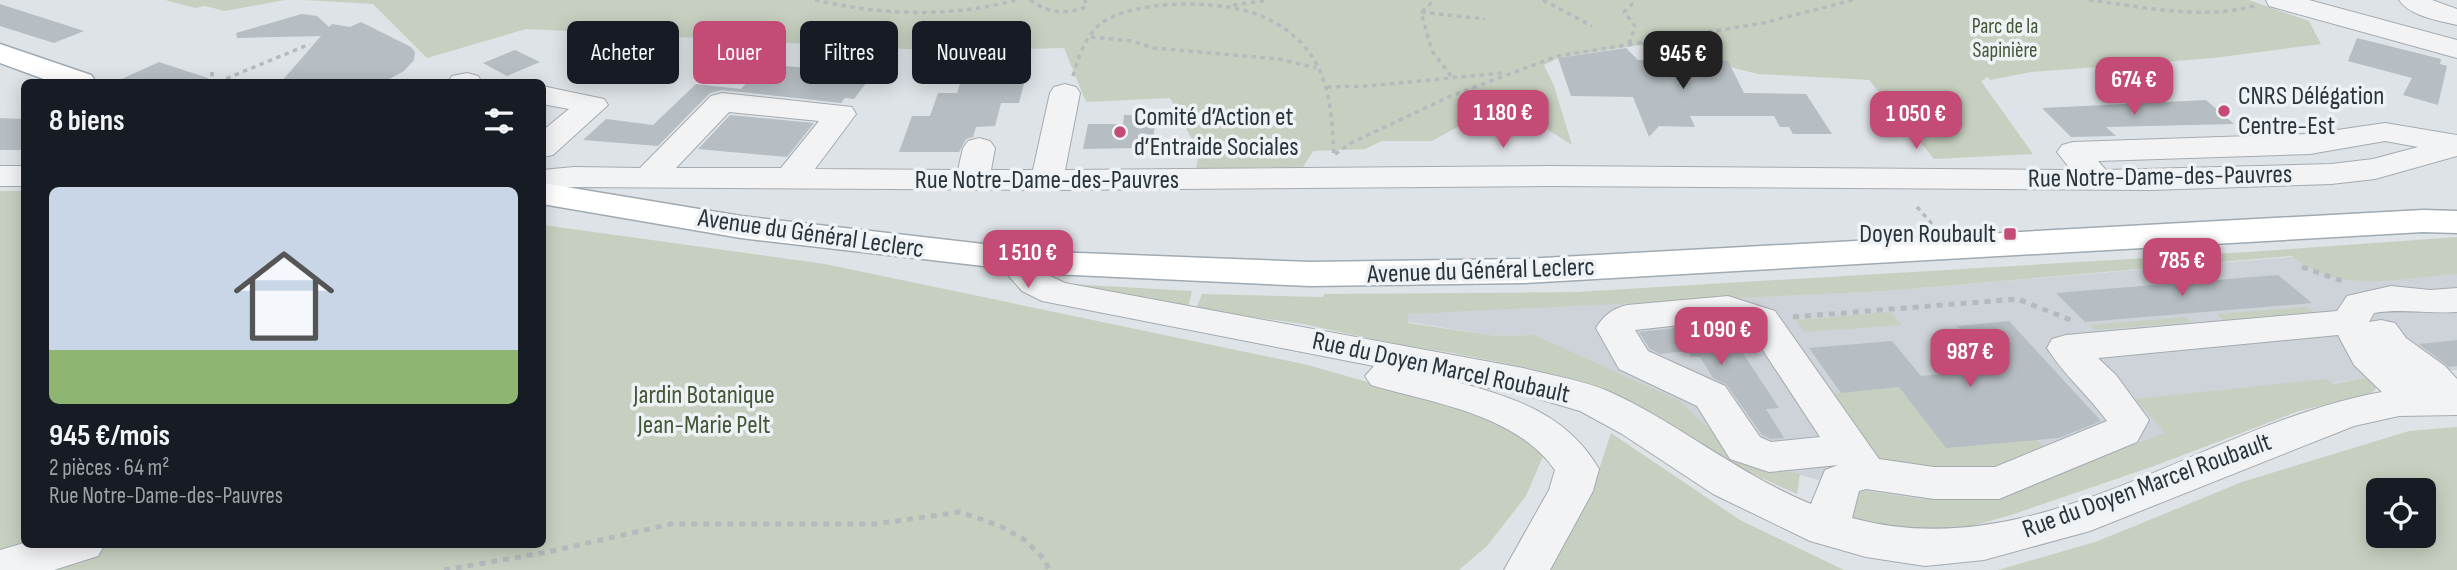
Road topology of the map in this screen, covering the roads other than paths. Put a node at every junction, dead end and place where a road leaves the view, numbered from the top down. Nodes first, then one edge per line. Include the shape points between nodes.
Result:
1 (2412, 0) edge
2 (2272, 1) edge
3 (2457, 17) edge
4 (2457, 49) edge
5 (0, 53) edge
6 (72, 79) edge
7 (1065, 93) road end
8 (546, 96) edge
9 (546, 145) edge
10 (2457, 146) edge
11 (979, 148) dead end
12 (0, 176) edge
13 (21, 176) edge
14 (621, 179) junction
15 (789, 180) junction
16 (972, 180) junction
17 (1047, 180) junction
18 (546, 182) edge
19 (546, 182) edge
20 (2446, 219) edge
21 (1011, 258) junction
22 (2443, 301) edge
23 (2350, 322) junction
24 (1284, 335) junction
25 (2442, 401) edge
26 (1858, 461) junction
27 (1826, 528) junction
28 (68, 548) edge
29 (0, 568) edge
30 (1527, 570) edge

1 - 3 street
2 - 4 street
5 - 6 main road
7 - 17 street
8 - 9 street via 593,107
10 - 17 street, Rue Notre-Dame-des-Pauvres via 2375,169 2331,174 2096,179 1549,176
11 - 16 street
12 - 13 street
14 - 15 street, Rue Notre-Dame-des-Pauvres
14 - 15 street via 722,102 841,114
14 - 18 street, Rue Notre-Dame-des-Pauvres
15 - 16 street, Rue Notre-Dame-des-Pauvres
16 - 17 street, Rue Notre-Dame-des-Pauvres
19 - 21 main road, Avenue du Général Leclerc via 741,227
20 - 21 main road, Avenue du Général Leclerc via 1524,271 1297,274 1108,267
21 - 24 street, Rue du Doyen Marcel Roubault via 1035,283 1055,293
22 - 23 street via 2390,298 2360,304
22 - 25 street via 2393,313 2380,330 2392,347 2431,375
23 - 25 street via 2368,356
23 - 26 street via 2066,348 2128,421 2122,432 1999,483 1934,483
24 - 27 street, Rue du Doyen Marcel Roubault via 1523,381 1592,400 1779,509
24 - 30 street via 1329,359 1516,415 1560,444 1577,469 1571,492
25 - 27 street, Rue du Doyen Marcel Roubault via 2367,407 2055,526 1965,547 1879,543
26 - 26 street via 1762,320 1728,308 1628,317 1615,328 1633,360 1711,396 1745,448 1769,457
26 - 27 street via 1840,481
28 - 29 street

